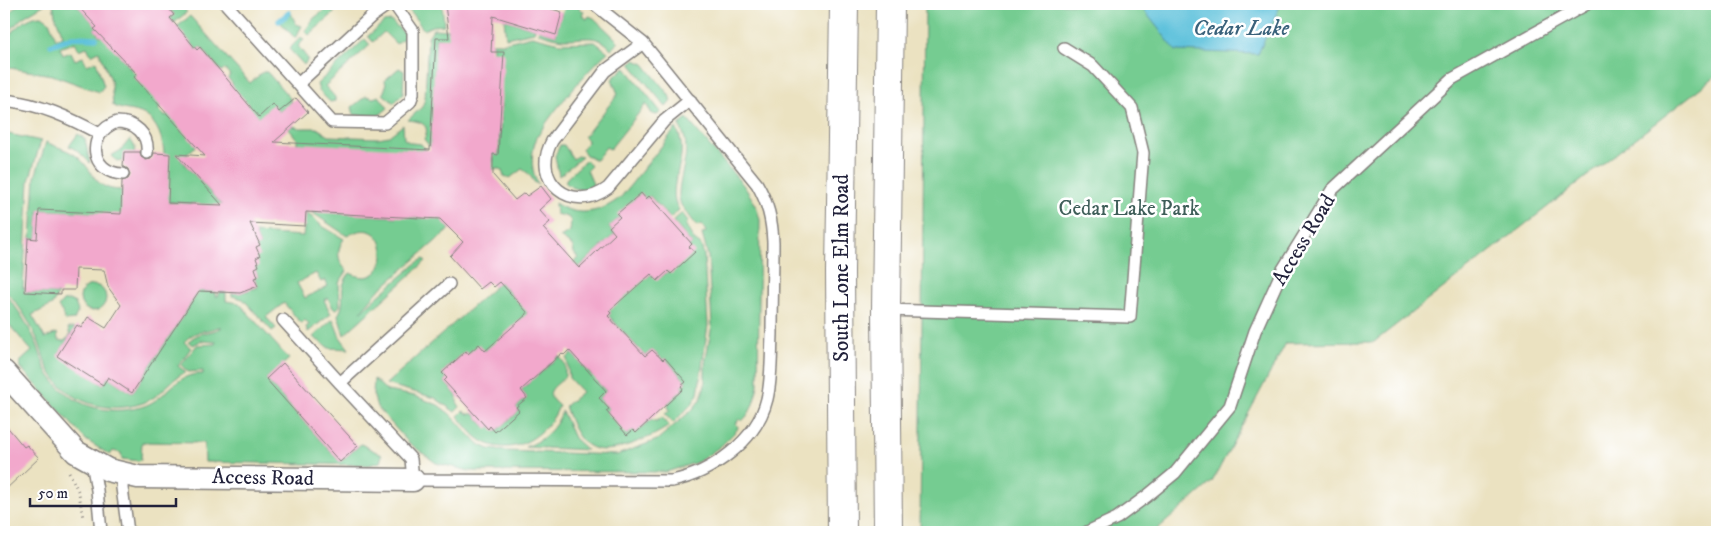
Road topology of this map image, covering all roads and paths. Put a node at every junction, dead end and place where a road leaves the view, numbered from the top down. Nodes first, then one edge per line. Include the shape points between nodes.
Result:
1 (226, 4) edge
2 (389, 4) edge
3 (394, 4) edge
4 (594, 4) edge
5 (844, 4) edge
6 (890, 4) edge
7 (1586, 4) edge
8 (643, 43) junction
9 (1064, 48) dead end
10 (298, 84) junction
11 (4, 100) edge
12 (690, 100) junction
13 (100, 134) junction
14 (147, 153) dead end
15 (123, 174) dead end
16 (449, 284) dead end
17 (886, 310) junction
18 (284, 320) dead end
19 (4, 372) edge
20 (340, 383) junction
21 (92, 462) junction
22 (66, 464) dead end
23 (123, 474) junction
24 (413, 480) junction
25 (72, 532) edge
26 (101, 532) edge
27 (128, 532) edge
28 (842, 532) edge
29 (888, 532) edge
30 (1087, 532) edge

1 - 10 lane
2 - 10 lane
3 - 10 lane via 413,31 413,94 410,102 385,123 332,122
4 - 8 lane
5 - 28 main road, South Lone Elm Road via 840,272
6 - 17 main road, South Lone Elm Road
7 - 30 lane, Access Road via 1452,80 1332,190 1282,271 1255,331 1230,406 1175,473 1117,518
8 - 12 lane
8 - 12 lane via 605,71 552,141 546,152 545,164 551,182 568,196 599,195 664,121
9 - 17 lane via 1093,66 1132,108 1143,153 1130,317
11 - 13 lane via 37,105
12 - 24 lane via 757,184 772,226 769,383 767,400 753,427 744,439 718,460 688,478 672,481
13 - 14 lane via 109,125 126,122 141,131 146,139
13 - 15 lane via 95,147 100,163 113,173
16 - 20 lane
17 - 29 main road, South Lone Elm Road
18 - 20 lane
19 - 21 street, Access Road via 76,452
20 - 24 lane via 411,459
21 - 23 street, Access Road
21 - 26 lane
22 - 25 path via 78,493 84,529
23 - 24 street, Access Road via 138,477
23 - 27 lane

